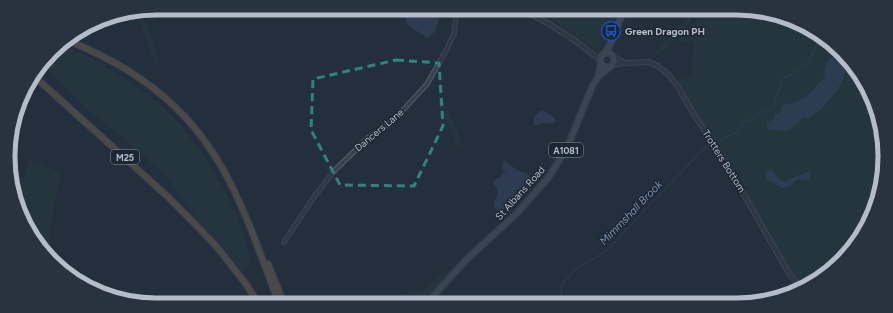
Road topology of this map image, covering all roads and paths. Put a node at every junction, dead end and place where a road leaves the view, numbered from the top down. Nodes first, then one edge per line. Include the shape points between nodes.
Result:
1 (456, 15) edge
2 (533, 15) edge
3 (622, 15) edge
4 (72, 42) edge
5 (611, 43) junction
6 (592, 52) junction
7 (603, 54) junction
8 (614, 56) junction
9 (601, 63) junction
10 (624, 63) junction
11 (612, 66) junction
12 (598, 77) junction
13 (38, 80) edge
14 (252, 232) junction
15 (212, 242) junction
16 (284, 242) dead end
17 (798, 284) edge
18 (250, 298) edge
19 (255, 298) edge
20 (277, 298) edge
21 (282, 298) edge
22 (432, 298) edge

1 - 16 street, Dancers Lane via 454,34 427,84 394,120 368,138 334,171
2 - 6 street
3 - 5 main road
4 - 14 highway via 122,67 179,110 205,140 218,160
5 - 7 main road
5 - 8 main road
6 - 7 street
6 - 9 street
7 - 8 main road
7 - 9 main road
8 - 10 street
8 - 11 main road
9 - 11 main road via 605,67
9 - 12 main road, St Albans Road / A1081
10 - 11 street, Trotters Bottom
10 - 17 street, Trotters Bottom via 649,62 664,70 678,87 735,177 788,272
11 - 12 main road, St Albans Road / A1081
12 - 22 main road, St Albans Road / A1081 via 567,148 548,178 517,213 466,260
13 - 15 highway, M25 via 167,196
14 - 20 highway
14 - 21 highway via 262,249
15 - 18 highway, M25
15 - 19 highway, M25

